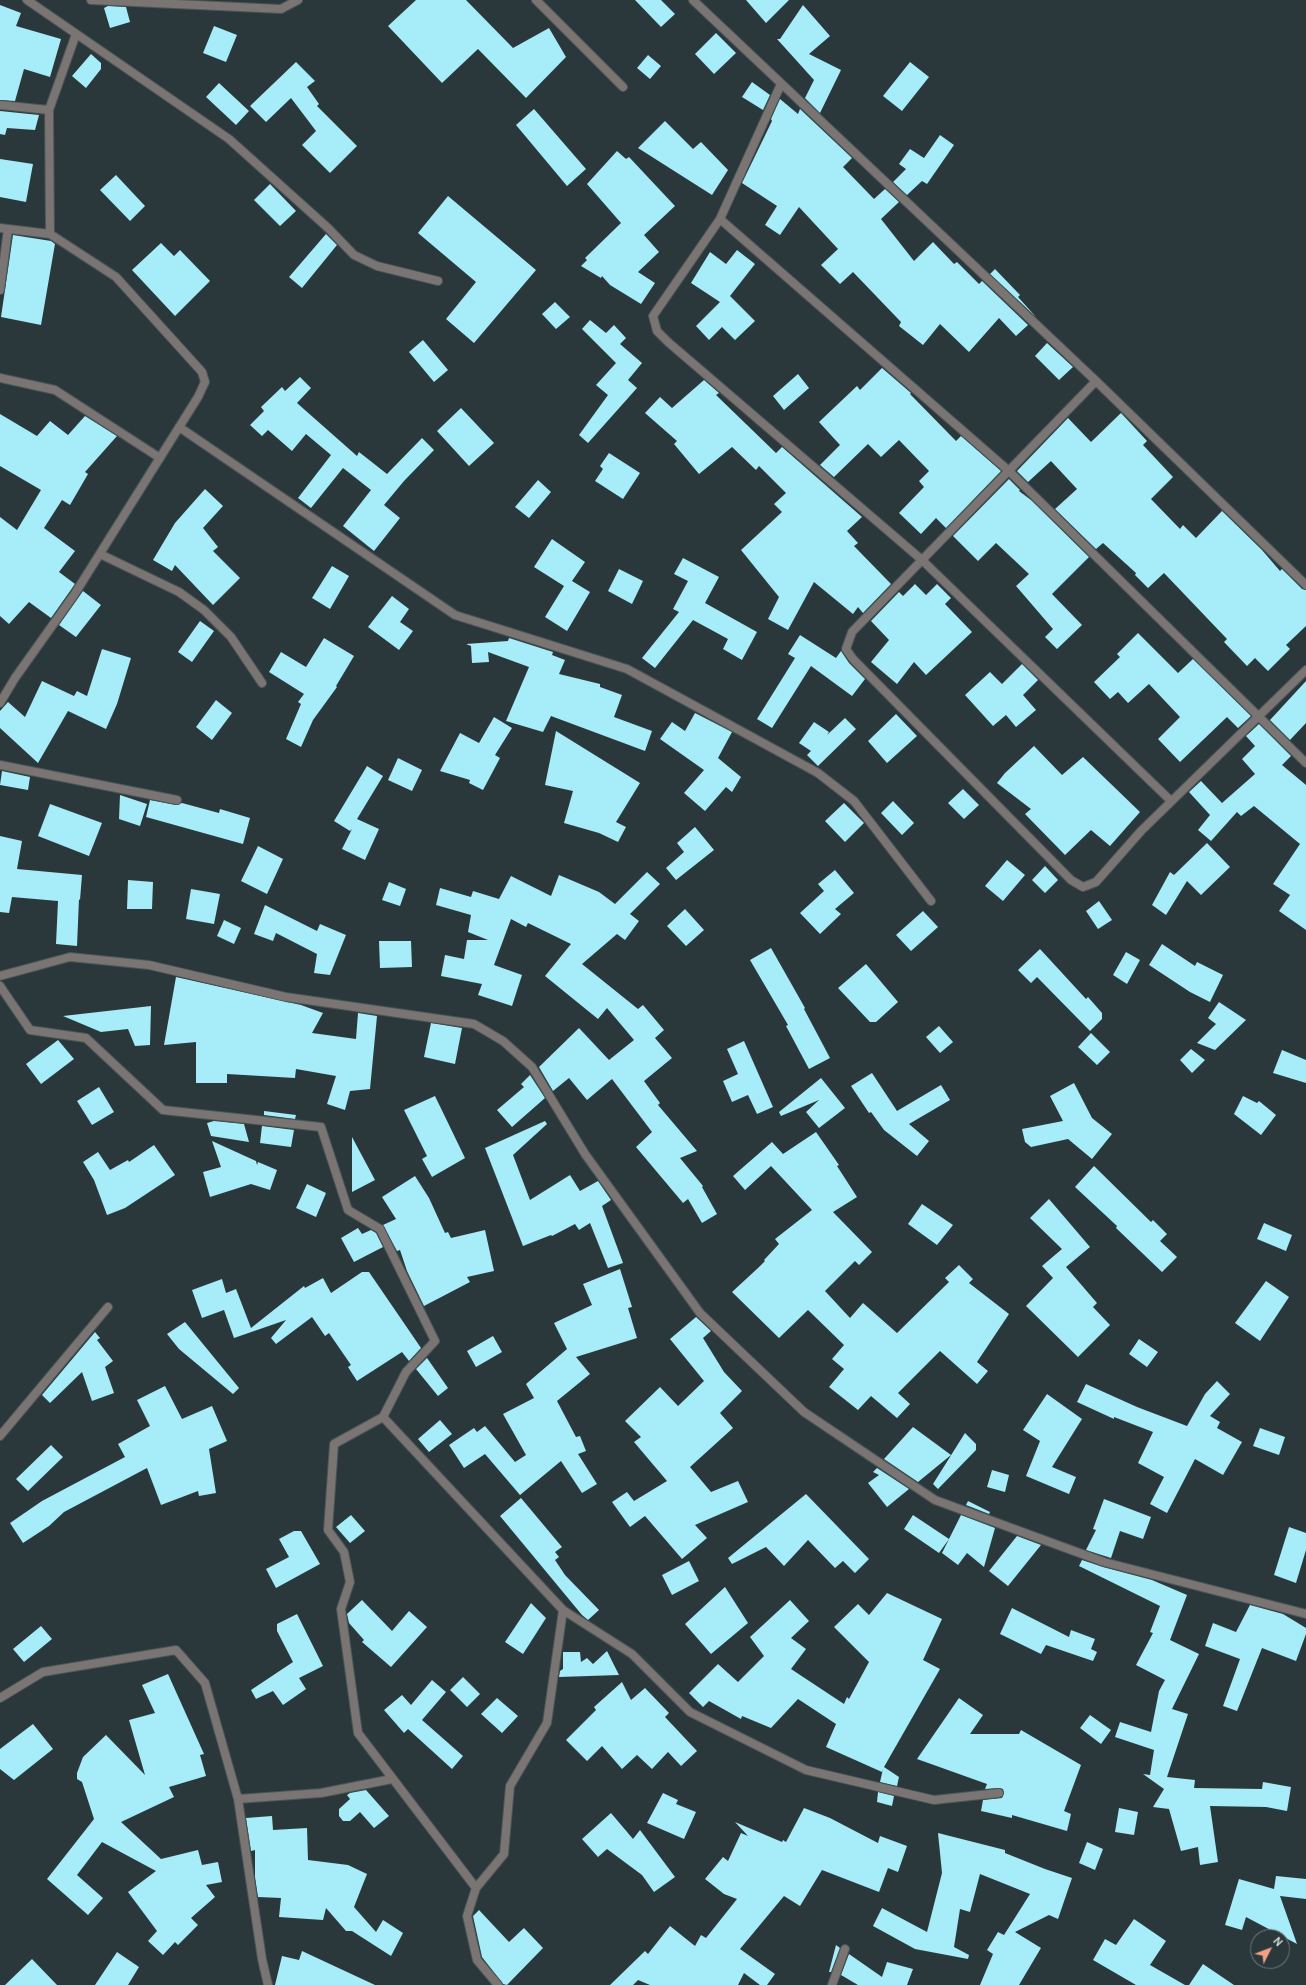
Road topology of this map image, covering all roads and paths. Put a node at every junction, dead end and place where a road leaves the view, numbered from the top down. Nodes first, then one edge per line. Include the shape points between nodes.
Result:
1 (28, 0) edge
2 (91, 0) edge
3 (97, 0) edge
4 (298, 0) edge
5 (536, 0) edge
6 (693, 0) edge
7 (76, 34) junction
8 (781, 84) junction
9 (623, 87) dead end
10 (0, 105) edge
11 (49, 110) junction
12 (720, 219) junction
13 (4, 229) edge
14 (50, 234) junction
15 (438, 281) dead end
16 (0, 290) edge
17 (0, 378) edge
18 (1096, 381) junction
19 (179, 427) junction
20 (160, 458) junction
21 (1009, 471) junction
22 (100, 554) junction
23 (922, 560) junction
24 (1306, 585) edge
25 (1306, 670) edge
26 (262, 683) dead end
27 (0, 703) edge
28 (1259, 717) junction
29 (1306, 763) edge
30 (0, 765) edge
31 (177, 800) dead end
32 (1171, 801) junction
33 (931, 901) dead end
34 (0, 976) edge
35 (0, 986) edge
36 (108, 1307) dead end
37 (383, 1417) junction
38 (0, 1436) edge
39 (563, 1610) junction
40 (1306, 1614) edge
41 (0, 1698) edge
42 (392, 1778) junction
43 (999, 1793) dead end
44 (238, 1799) junction
45 (476, 1888) junction
46 (845, 1949) dead end
47 (489, 1975) junction
48 (268, 1985) edge
49 (486, 1985) edge
50 (498, 1985) edge
51 (832, 1985) edge

1 - 7 street
2 - 3 street
3 - 4 street via 281,9
5 - 9 street
6 - 8 street
7 - 11 street
7 - 15 street via 229,139 328,228 354,255 377,266
8 - 12 street
8 - 18 street
10 - 11 street
11 - 14 street
12 - 21 street
12 - 23 street via 653,316 657,330 674,348
13 - 14 street
13 - 16 street
14 - 19 street via 116,277 202,372 205,382
17 - 20 street via 55,390
18 - 21 street
18 - 24 street
19 - 20 street
19 - 33 street via 455,615 627,668 818,773 854,801
20 - 22 street
21 - 23 street
21 - 28 street
22 - 26 street via 179,592 204,610 231,637
22 - 27 street
23 - 32 street
23 - 32 street via 852,632 846,649 1072,880 1083,887 1096,882
25 - 28 street
28 - 29 street
28 - 32 street
30 - 31 street
34 - 40 street via 70,957 102,960 149,965 286,997 474,1024 503,1041 532,1067 585,1154 700,1313 804,1412 935,1500 1104,1562
35 - 37 street via 30,1030 86,1038 163,1110 321,1127 348,1210 380,1229 435,1341 406,1372
36 - 38 street
37 - 39 street
37 - 42 street via 334,1444 328,1530 344,1552 350,1582 341,1609 358,1733
39 - 43 street via 632,1654 690,1712 806,1770 934,1800
39 - 45 street via 547,1723 510,1786 504,1854
41 - 44 street via 43,1672 176,1650 205,1683
42 - 44 street via 321,1793
42 - 45 street
44 - 48 street
45 - 47 street via 468,1916 477,1960
46 - 51 street
47 - 49 street
47 - 50 street

